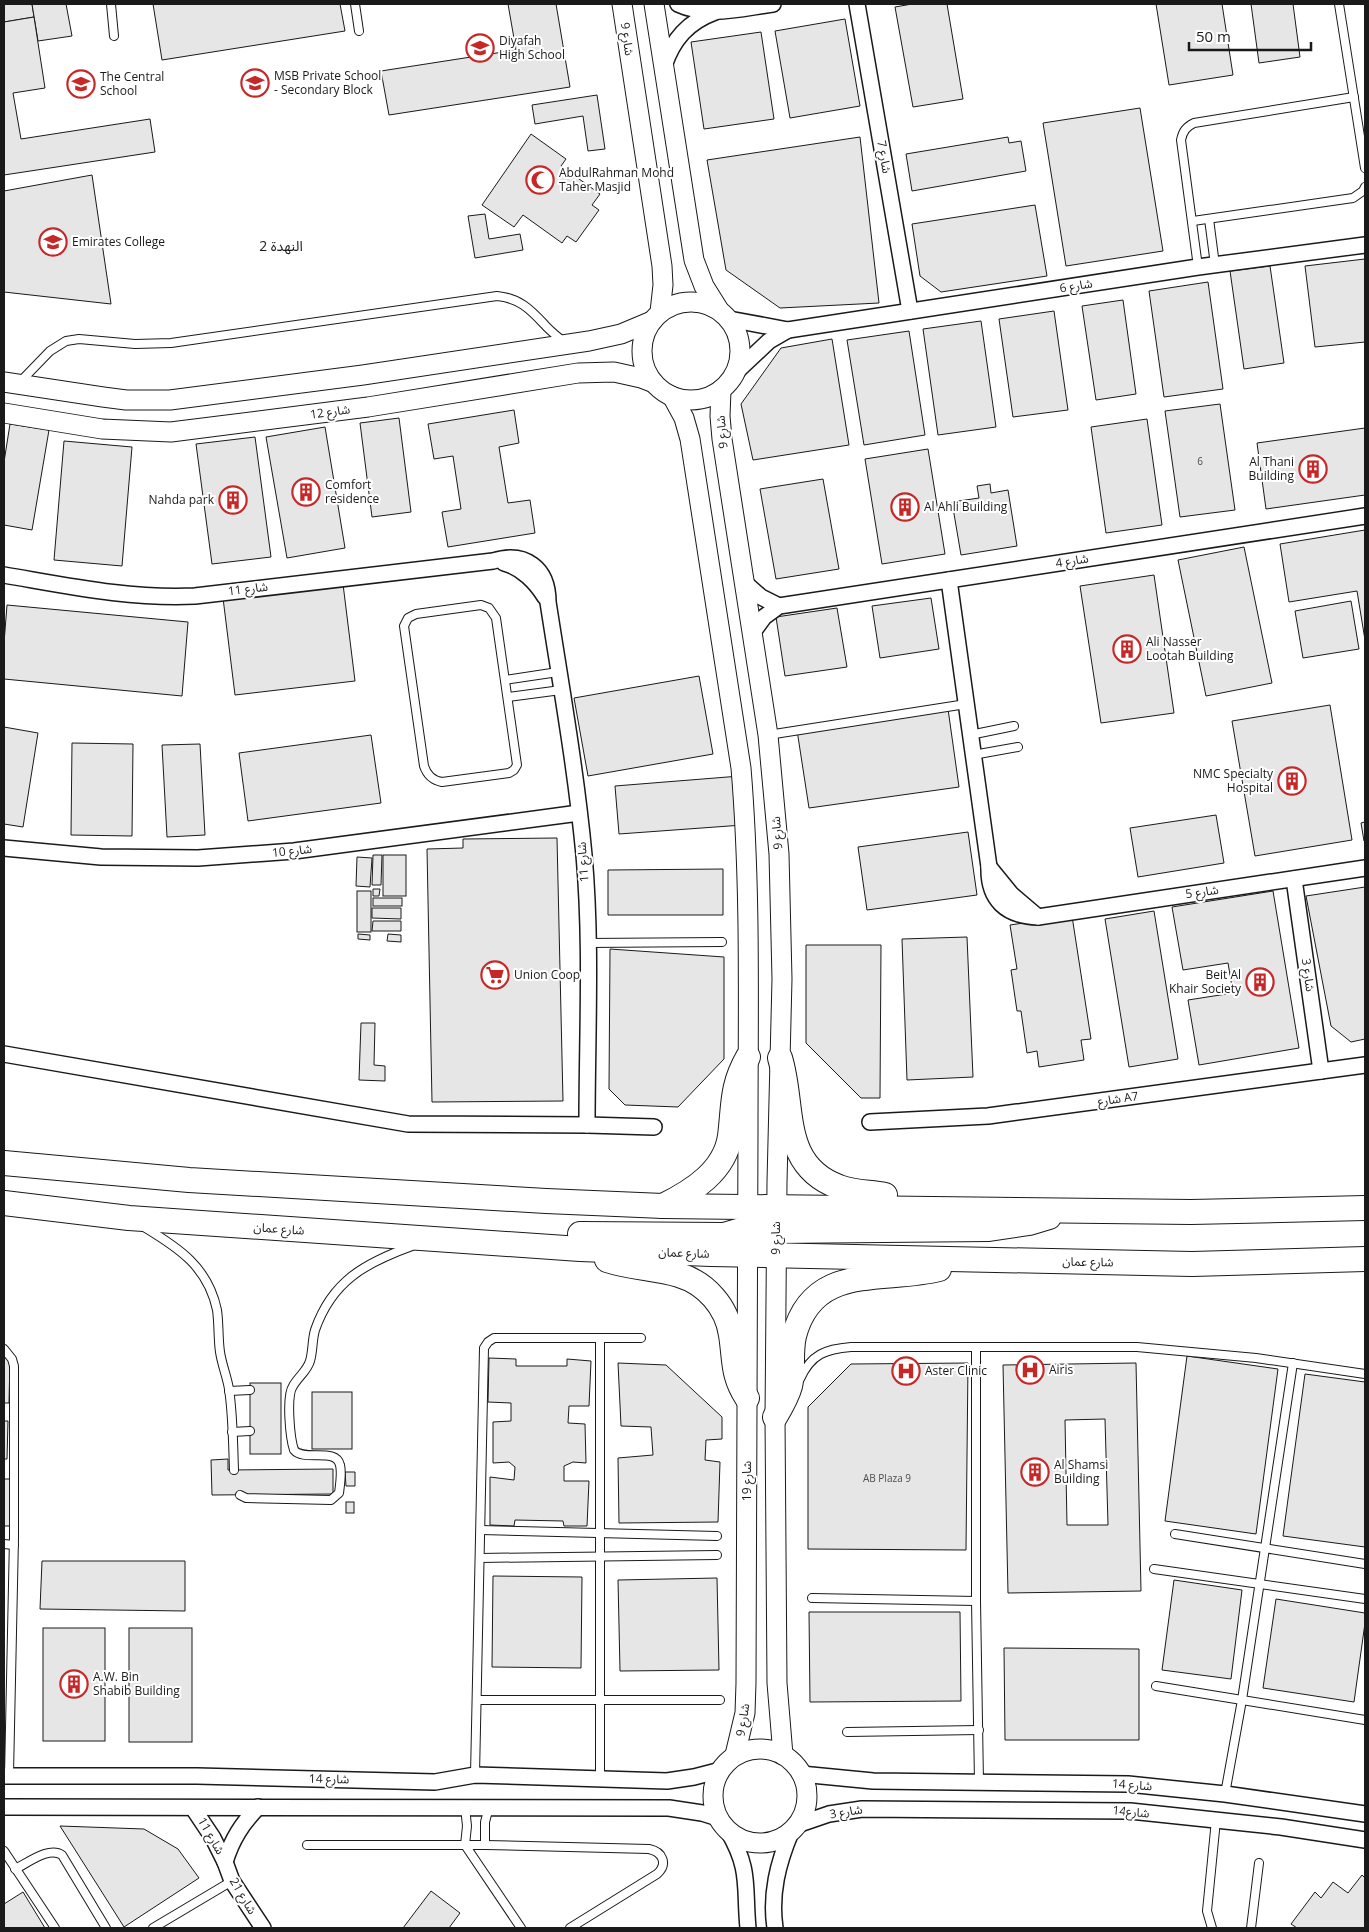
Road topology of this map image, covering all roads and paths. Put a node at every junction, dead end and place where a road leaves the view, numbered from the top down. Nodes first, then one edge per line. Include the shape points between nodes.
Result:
1 (111, 4) edge
2 (355, 4) edge
3 (622, 4) edge
4 (654, 4) edge
5 (678, 4) edge
6 (773, 4) edge
7 (857, 4) edge
8 (1339, 4) edge
9 (716, 12) junction
10 (359, 31) dead end
11 (114, 36) dead end
12 (664, 66) junction
13 (1354, 97) junction
14 (1365, 168) edge
15 (1365, 187) edge
16 (1209, 219) junction
17 (1193, 221) junction
18 (1365, 245) edge
19 (1216, 265) junction
20 (1198, 267) junction
21 (910, 311) junction
22 (724, 315) junction
23 (656, 316) junction
24 (788, 330) junction
25 (566, 344) junction
26 (735, 373) junction
27 (654, 383) junction
28 (11, 384) edge
29 (721, 390) junction
30 (672, 396) junction
31 (4, 413) edge
32 (1365, 516) edge
33 (4, 575) edge
34 (949, 580) junction
35 (745, 583) junction
36 (779, 606) junction
37 (753, 632) junction
38 (558, 672) junction
39 (505, 680) junction
40 (561, 690) junction
41 (508, 697) junction
42 (966, 704) junction
43 (1014, 726) dead end
44 (768, 735) junction
45 (970, 735) junction
46 (1018, 747) dead end
47 (973, 755) junction
48 (579, 813) junction
49 (4, 848) edge
50 (1365, 868) edge
51 (1294, 879) junction
52 (722, 942) dead end
53 (587, 943) junction
54 (4, 1054) edge
55 (748, 1057) junction
56 (780, 1058) junction
57 (1365, 1065) edge
58 (1321, 1071) junction
59 (870, 1122) dead end
60 (587, 1125) junction
61 (654, 1127) dead end
62 (4, 1163) edge
63 (4, 1203) edge
64 (663, 1206) junction
65 (776, 1207) junction
66 (920, 1208) junction
67 (1365, 1208) edge
68 (1066, 1209) junction
69 (129, 1218) junction
70 (748, 1218) junction
71 (776, 1232) junction
72 (428, 1240) junction
73 (480, 1244) junction
74 (580, 1250) junction
75 (747, 1255) junction
76 (776, 1256) junction
77 (1365, 1259) edge
78 (970, 1260) junction
79 (600, 1338) junction
80 (642, 1338) dead end
81 (976, 1346) junction
82 (4, 1350) edge
83 (1293, 1363) junction
84 (1365, 1374) edge
85 (250, 1390) dead end
86 (281, 1390) dead end
87 (291, 1390) junction
88 (229, 1391) junction
89 (747, 1398) junction
90 (784, 1415) junction
91 (281, 1429) dead end
92 (291, 1429) junction
93 (250, 1431) dead end
94 (232, 1432) junction
95 (234, 1470) dead end
96 (240, 1494) dead end
97 (481, 1530) junction
98 (600, 1533) junction
99 (1175, 1534) dead end
100 (717, 1536) dead end
101 (4, 1544) edge
102 (14, 1545) junction
103 (1266, 1548) junction
104 (717, 1555) dead end
105 (480, 1558) junction
106 (600, 1558) junction
107 (1365, 1564) edge
108 (1154, 1569) dead end
109 (4, 1576) edge
110 (13, 1576) junction
111 (1261, 1584) junction
112 (812, 1598) dead end
113 (1365, 1599) edge
114 (976, 1601) junction
115 (746, 1683) joint
116 (1156, 1686) dead end
117 (7, 1692) edge
118 (477, 1700) junction
119 (600, 1700) junction
120 (720, 1700) dead end
121 (1242, 1700) junction
122 (1365, 1720) edge
123 (979, 1730) junction
124 (847, 1732) dead end
125 (783, 1755) junction
126 (735, 1756) junction
127 (720, 1770) junction
128 (801, 1774) junction
129 (475, 1775) junction
130 (6, 1776) edge
131 (600, 1779) junction
132 (979, 1782) junction
133 (1225, 1794) junction
134 (4, 1807) edge
135 (258, 1807) junction
136 (465, 1807) junction
137 (489, 1807) junction
138 (193, 1808) junction
139 (896, 1808) joint
140 (1365, 1814) edge
141 (1216, 1820) junction
142 (723, 1824) junction
143 (794, 1828) junction
144 (1365, 1840) edge
145 (307, 1845) dead end
146 (465, 1845) junction
147 (485, 1845) junction
148 (4, 1851) edge
149 (226, 1862) junction
150 (1259, 1863) dead end
151 (15, 1869) junction
152 (232, 1881) junction
153 (55, 1928) edge
154 (106, 1928) edge
155 (153, 1928) edge
156 (263, 1928) edge
157 (521, 1928) edge
158 (570, 1928) edge
159 (748, 1928) edge
160 (775, 1928) edge
161 (1212, 1928) edge
162 (1250, 1928) edge

1 - 11 lane
2 - 10 lane
3 - 23 street, شارع 9 via 662,266 662,292
4 - 12 street
5 - 9 street
6 - 9 street
7 - 21 street, شارع 7
8 - 13 lane
9 - 12 street via 683,31
12 - 22 street via 694,260 704,286
13 - 14 lane
13 - 17 lane via 1187,126 1181,140
15 - 16 lane via 1353,198
16 - 17 lane
16 - 19 lane
17 - 20 lane
18 - 19 street, شارع 6
19 - 20 street, شارع 6
20 - 21 street, شارع 6
21 - 24 street, شارع 6
22 - 23 street via 701,303 682,302
22 - 24 street, شارع 6
22 - 26 street via 738,336 740,355
23 - 25 street via 621,334
23 - 27 street via 645,332 642,346 646,372
24 - 26 street, شارع 6 via 769,341
25 - 28 street via 170,400 111,398
25 - 28 lane via 524,304 497,296 171,343 72,340 55,347
26 - 29 street
27 - 30 street
27 - 31 street, شارع 12 via 614,372 578,373 368,407 171,432 102,428
29 - 30 street via 706,398 689,400
29 - 35 street, شارع 9 via 722,439
30 - 55 street via 684,418 690,439 741,768
32 - 34 street, شارع 4
33 - 38 street, شارع 11 via 108,593 166,597 516,558 537,569 544,579
34 - 36 street, شارع 4
34 - 42 street, شارع 5
35 - 36 street via 761,597
35 - 37 street, شارع 9
36 - 37 street via 764,617
37 - 44 street, شارع 9
38 - 39 lane
38 - 40 street, شارع 11
39 - 41 lane
39 - 41 lane via 496,618 489,608 481,605 416,614 405,622 403,631 424,766 432,778 447,782 514,770 518,762
40 - 41 lane
40 - 48 street, شارع 11
42 - 44 lane
42 - 45 street, شارع 5
43 - 45 lane
44 - 56 street, شارع 9 via 781,916
45 - 47 street, شارع 5
46 - 47 lane
47 - 51 street, شارع 5 via 989,881 1001,905 1012,912 1038,917
48 - 49 street, شارع 10 via 294,851 198,858 102,857
48 - 53 street, شارع 11
50 - 51 street, شارع 5
51 - 58 street, شارع 3
52 - 53 lane
53 - 60 street, شارع 11
54 - 60 street via 408,1124
55 - 64 main road via 734,1092 730,1138 723,1157 701,1183
55 - 70 street
56 - 65 street, شارع 9
56 - 66 main road via 793,1136 799,1152 813,1170 841,1188 885,1194
57 - 58 street, شارع A7
58 - 59 street, شارع A7 via 988,1116
60 - 61 street
62 - 64 main road via 189,1180
63 - 69 main road, شارع عمان
64 - 70 main road
65 - 66 main road
65 - 70 main road
65 - 71 street, شارع 9
66 - 68 main road
67 - 68 main road via 1191,1212
68 - 71 main road via 1029,1223 989,1229
69 - 72 main road, شارع عمان
69 - 88 lane via 172,1244 201,1273 217,1311 220,1350
70 - 73 main road via 736,1233 718,1235 537,1234
70 - 75 street
71 - 75 main road via 755,1241
71 - 76 street, شارع 9
72 - 73 main road, شارع عمان
72 - 87 lane via 386,1255 345,1281 322,1312 308,1366
73 - 74 main road, شارع عمان
74 - 75 main road, شارع عمان
74 - 89 main road via 620,1264 681,1275 710,1293 730,1326 736,1376
75 - 76 main road, شارع عمان
75 - 89 street, شارع 19
76 - 78 main road, شارع عمان
76 - 90 street, شارع 9
77 - 78 main road, شارع عمان via 1192,1264
78 - 90 main road via 914,1274 849,1280 836,1284 815,1298 798,1324
79 - 80 lane
79 - 97 lane via 494,1338 484,1348
79 - 98 lane
81 - 83 lane via 1137,1347
81 - 90 lane via 851,1347 823,1352 804,1370
81 - 114 lane
82 - 102 lane via 14,1366
83 - 84 lane
83 - 103 lane
85 - 88 lane
86 - 87 lane
87 - 92 lane
88 - 94 lane
89 - 115 street, شارع 19
90 - 125 street via 776,1450 777,1683
91 - 92 lane
92 - 96 lane via 292,1444 297,1454 328,1456 339,1462 339,1494 331,1500 246,1498
93 - 94 lane
94 - 95 lane
97 - 98 lane
97 - 105 lane
98 - 100 lane
98 - 106 lane
99 - 103 lane
101 - 102 lane
102 - 110 lane
103 - 107 lane
103 - 111 lane
104 - 106 lane
105 - 106 lane
105 - 118 lane
106 - 119 lane
108 - 111 lane
109 - 110 lane
110 - 117 lane
111 - 113 lane
111 - 121 lane
112 - 114 lane
114 - 123 lane
115 - 126 street, شارع 9 via 745,1713
116 - 121 lane
117 - 130 lane
118 - 119 lane
118 - 129 lane
119 - 120 lane
119 - 131 lane
121 - 122 lane
121 - 133 lane
123 - 124 lane
123 - 132 lane
125 - 126 street via 759,1749
125 - 128 street
126 - 127 street
127 - 131 street, شارع 14 via 680,1779
127 - 142 street via 712,1798
128 - 132 street, شارع 14 via 849,1780
128 - 143 street via 806,1786 806,1800 804,1813
129 - 130 street, شارع 14 via 435,1782 197,1776
129 - 131 street, شارع 14
132 - 133 street, شارع 14 via 1128,1784
133 - 140 street, شارع 14
134 - 138 street
135 - 136 street
135 - 138 street
135 - 149 street, شارع 11 via 239,1829
136 - 137 street
136 - 146 lane
137 - 142 street via 686,1810
137 - 147 lane
138 - 149 street, شارع 11
139 - 141 street, شارع14 via 1106,1810
139 - 143 street, شارع 3 via 846,1811 821,1816
141 - 144 street, شارع14
141 - 161 lane via 1207,1911
142 - 143 street via 748,1842 760,1843 771,1842
142 - 159 street via 745,1870
143 - 160 street via 776,1876 773,1899
145 - 146 lane
146 - 147 lane
146 - 157 lane
147 - 158 lane via 649,1849 662,1855 664,1862 657,1874
148 - 151 lane
149 - 152 street, شارع 21
150 - 162 lane
151 - 153 lane
151 - 154 lane via 51,1852 59,1853
152 - 155 lane
152 - 156 street, شارع 21

